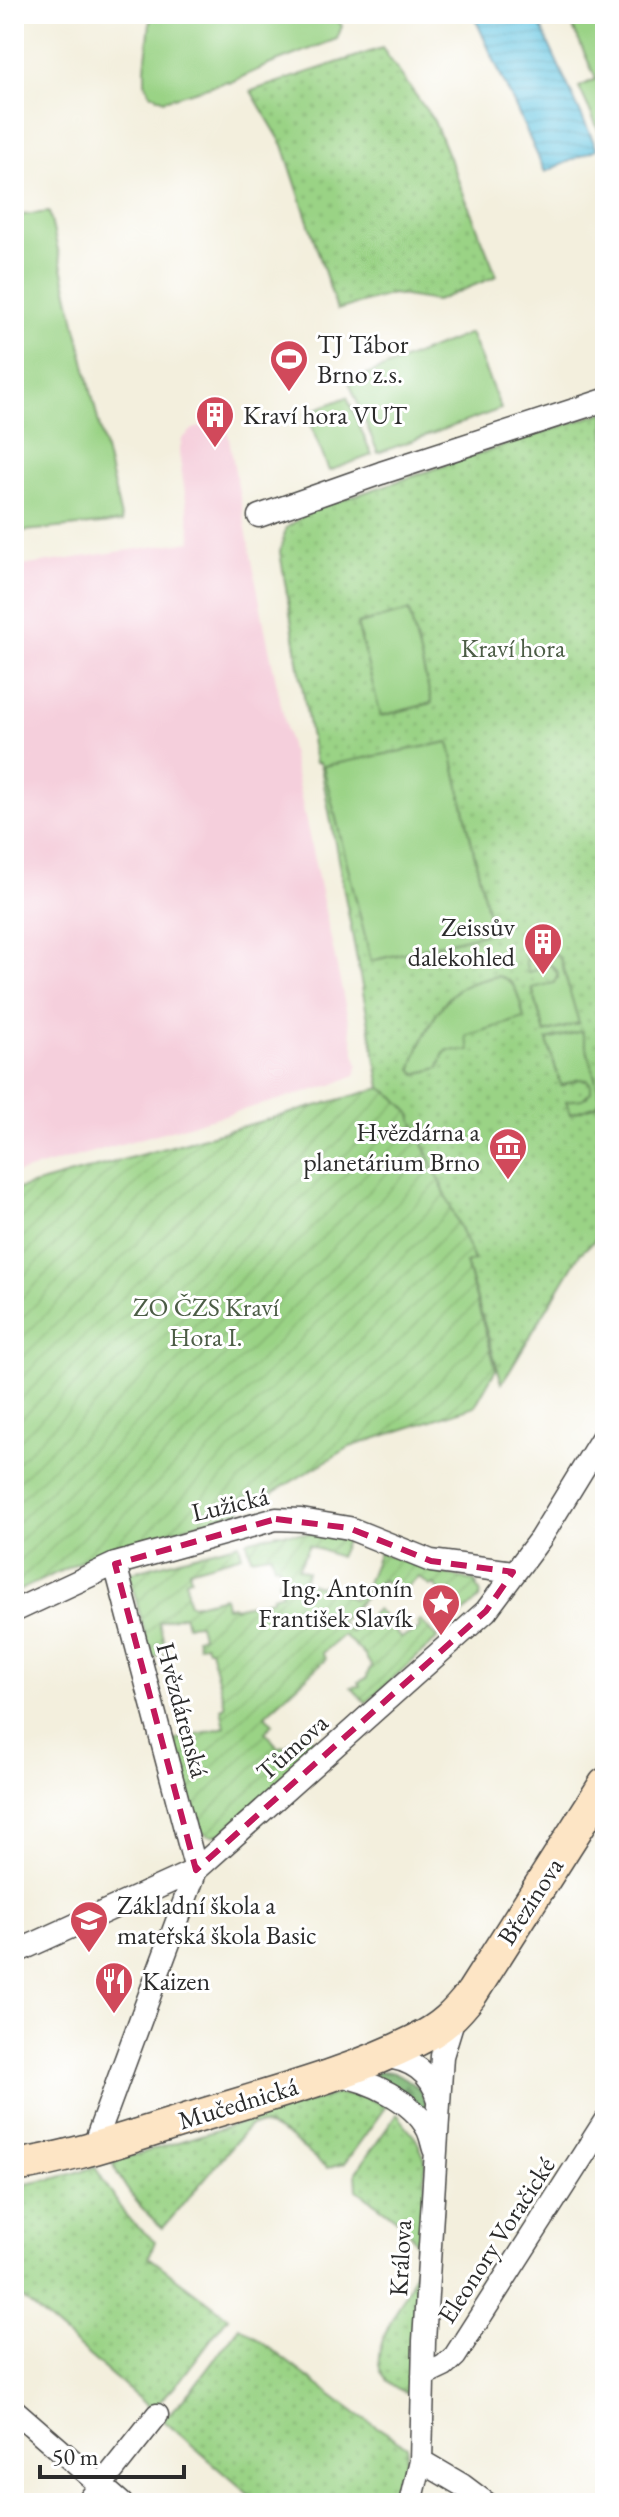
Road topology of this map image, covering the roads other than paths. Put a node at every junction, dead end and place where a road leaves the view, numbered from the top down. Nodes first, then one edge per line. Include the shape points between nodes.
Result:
1 (605, 400) edge
2 (259, 516) dead end
3 (605, 1433) edge
4 (115, 1564) junction
5 (513, 1572) junction
6 (14, 1611) edge
7 (605, 1784) edge
8 (196, 1870) junction
9 (14, 1953) edge
10 (454, 2017) junction
11 (382, 2056) junction
12 (332, 2074) junction
13 (440, 2105) junction
14 (605, 2121) edge
15 (93, 2148) junction
16 (434, 2150) junction
17 (14, 2166) edge
18 (423, 2376) junction
19 (14, 2410) edge
20 (157, 2415) dead end
21 (421, 2461) junction
22 (94, 2494) edge
23 (121, 2503) edge
24 (411, 2503) edge
25 (486, 2503) edge

1 - 2 street
3 - 5 street, Tůmova via 540,1539
4 - 5 street, Lužická via 276,1519 349,1528 431,1561
4 - 6 street, Lužická
4 - 8 street, Hvězdárenská
5 - 8 street, Tůmova via 486,1611
7 - 10 street, Březinova
8 - 9 street
8 - 15 street, Tůmova
10 - 11 street, Mučednická
10 - 13 street, Králova via 442,2056
11 - 12 street, Mučednická
11 - 13 street via 421,2070 436,2089
12 - 15 street, Mučednická
12 - 16 street via 388,2093 429,2130
13 - 16 street, Králova
14 - 18 street, Eleonory Voračické via 455,2356
15 - 17 street, Mučednická
16 - 18 street, Králova
18 - 21 street, Králova
19 - 22 street
20 - 22 street
21 - 24 street, Králova
21 - 25 street
22 - 23 street

